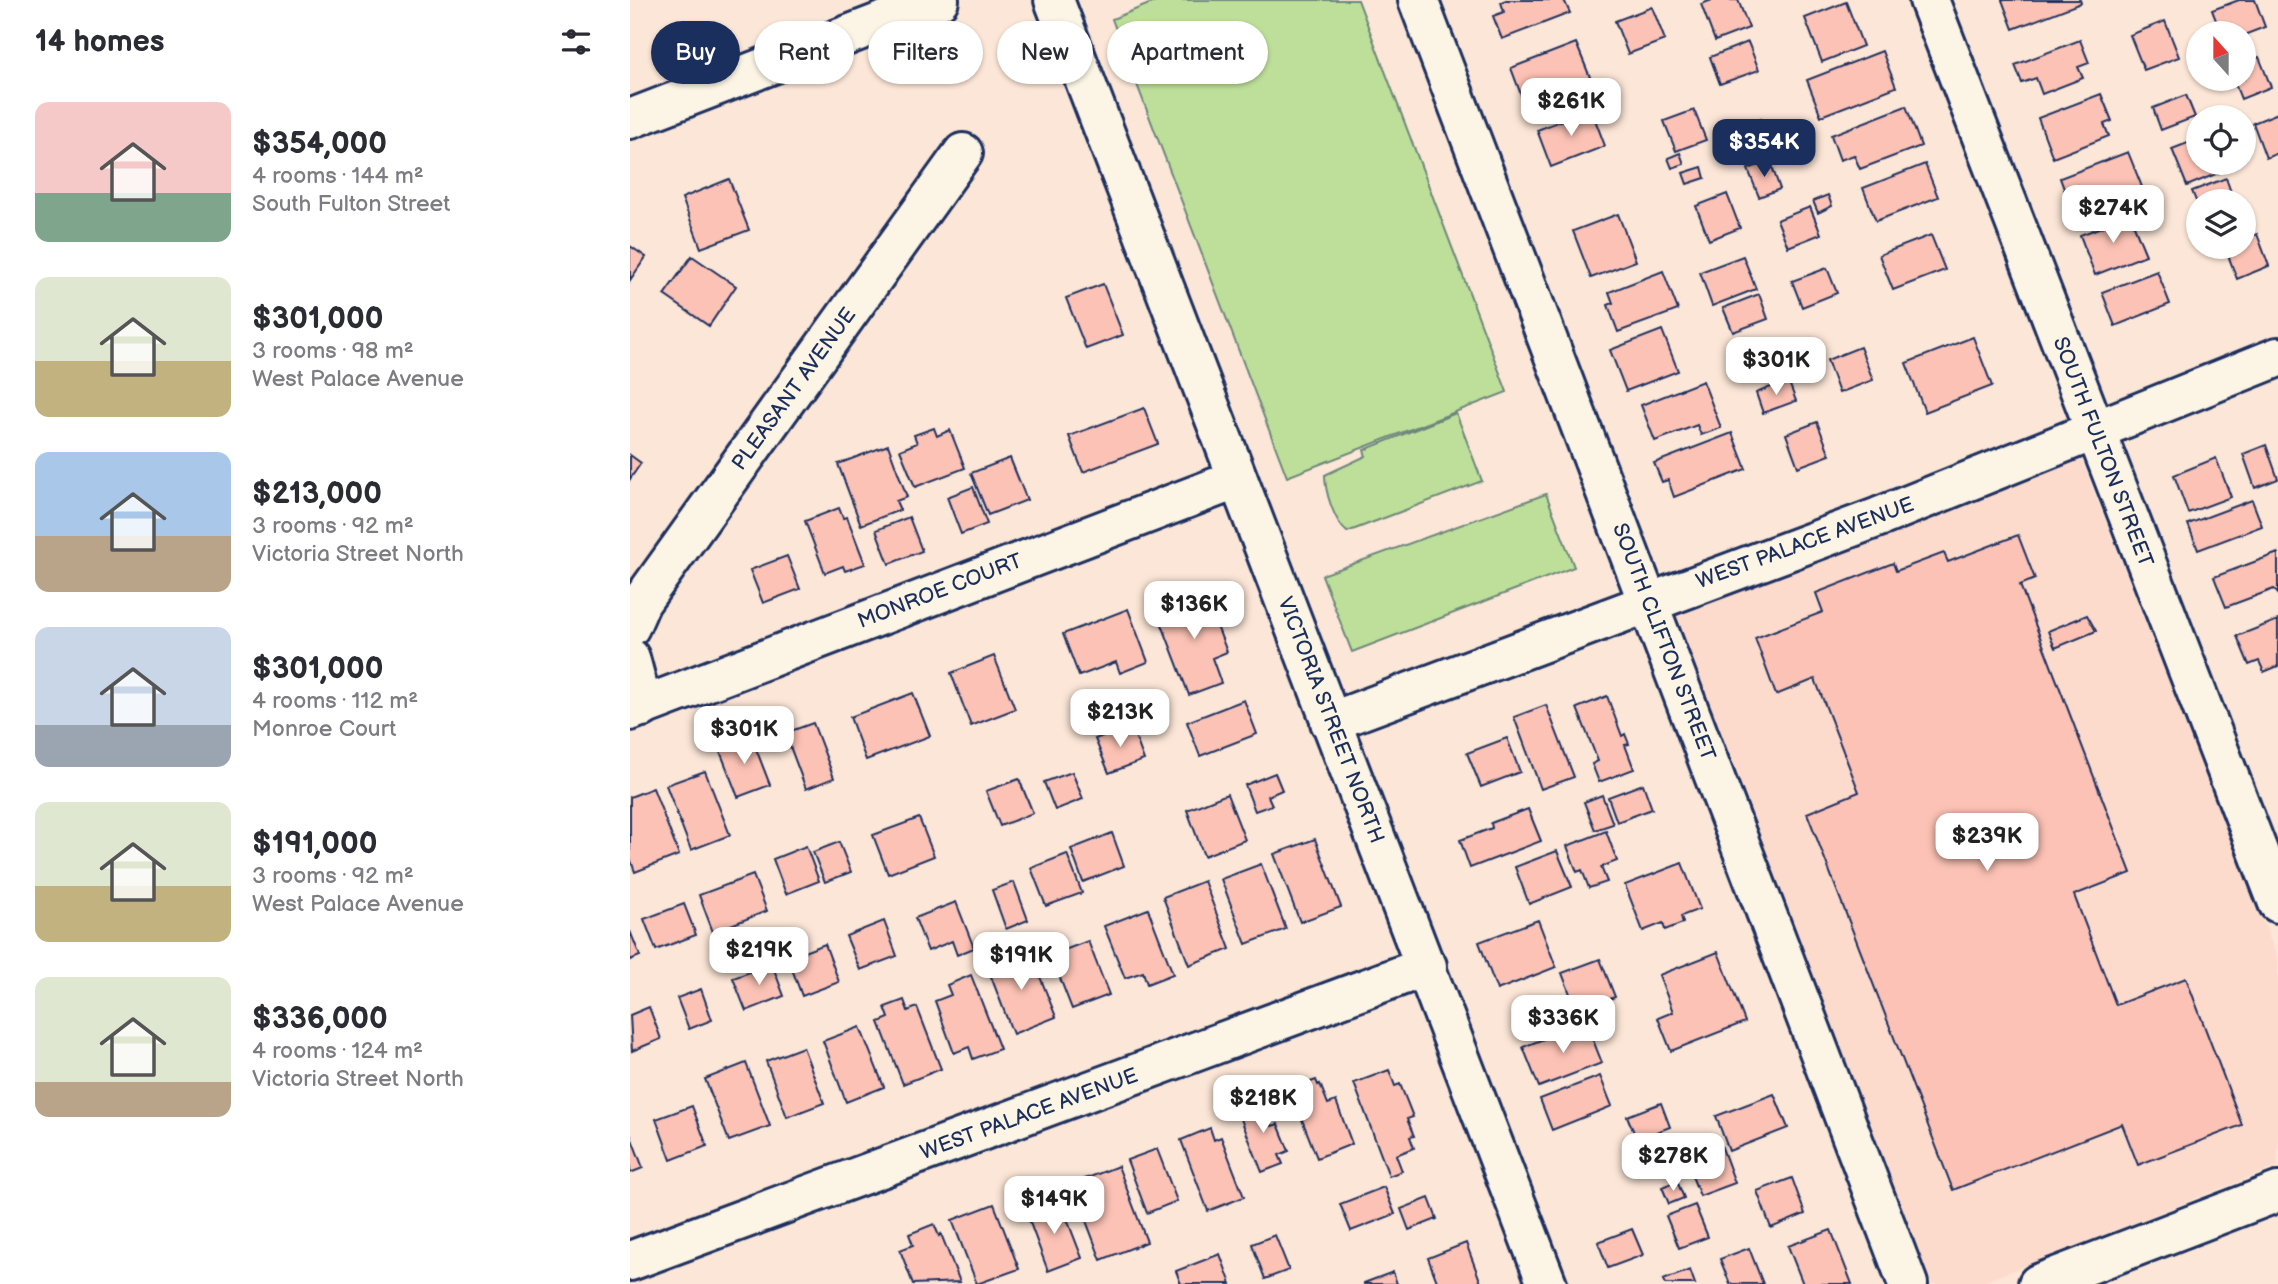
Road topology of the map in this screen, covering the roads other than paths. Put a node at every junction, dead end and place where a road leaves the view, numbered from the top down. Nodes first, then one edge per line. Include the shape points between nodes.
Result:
1 (939, 0) edge
2 (1055, 0) edge
3 (1418, 0) edge
4 (1929, 0) edge
5 (630, 119) edge
6 (964, 153) dead end
7 (2278, 357) edge
8 (2094, 430) junction
9 (1238, 479) junction
10 (1648, 601) junction
11 (630, 627) edge
12 (630, 658) edge
13 (637, 709) edge
14 (1330, 722) junction
15 (2278, 903) edge
16 (1427, 966) junction
17 (2278, 1192) edge
18 (630, 1261) edge
19 (1547, 1284) edge
20 (1908, 1284) edge
21 (2038, 1284) edge

1 - 5 street
2 - 9 street, VICTORIA STREET NORTH
3 - 10 street, SOUTH CLIFTON STREET
4 - 8 street, SOUTH FULTON STREET
6 - 11 street, PLEASANT AVENUE via 641,602
7 - 8 street, WEST PALACE AVENUE
8 - 10 street, WEST PALACE AVENUE via 1879,517
8 - 15 street, SOUTH FULTON STREET
9 - 13 street, MONROE COURT
9 - 14 street, VICTORIA STREET NORTH
10 - 14 street, WEST PALACE AVENUE
10 - 20 street, SOUTH CLIFTON STREET
12 - 13 street
14 - 16 street, VICTORIA STREET NORTH
16 - 18 street, WEST PALACE AVENUE
16 - 19 street, VICTORIA STREET NORTH
17 - 21 street

